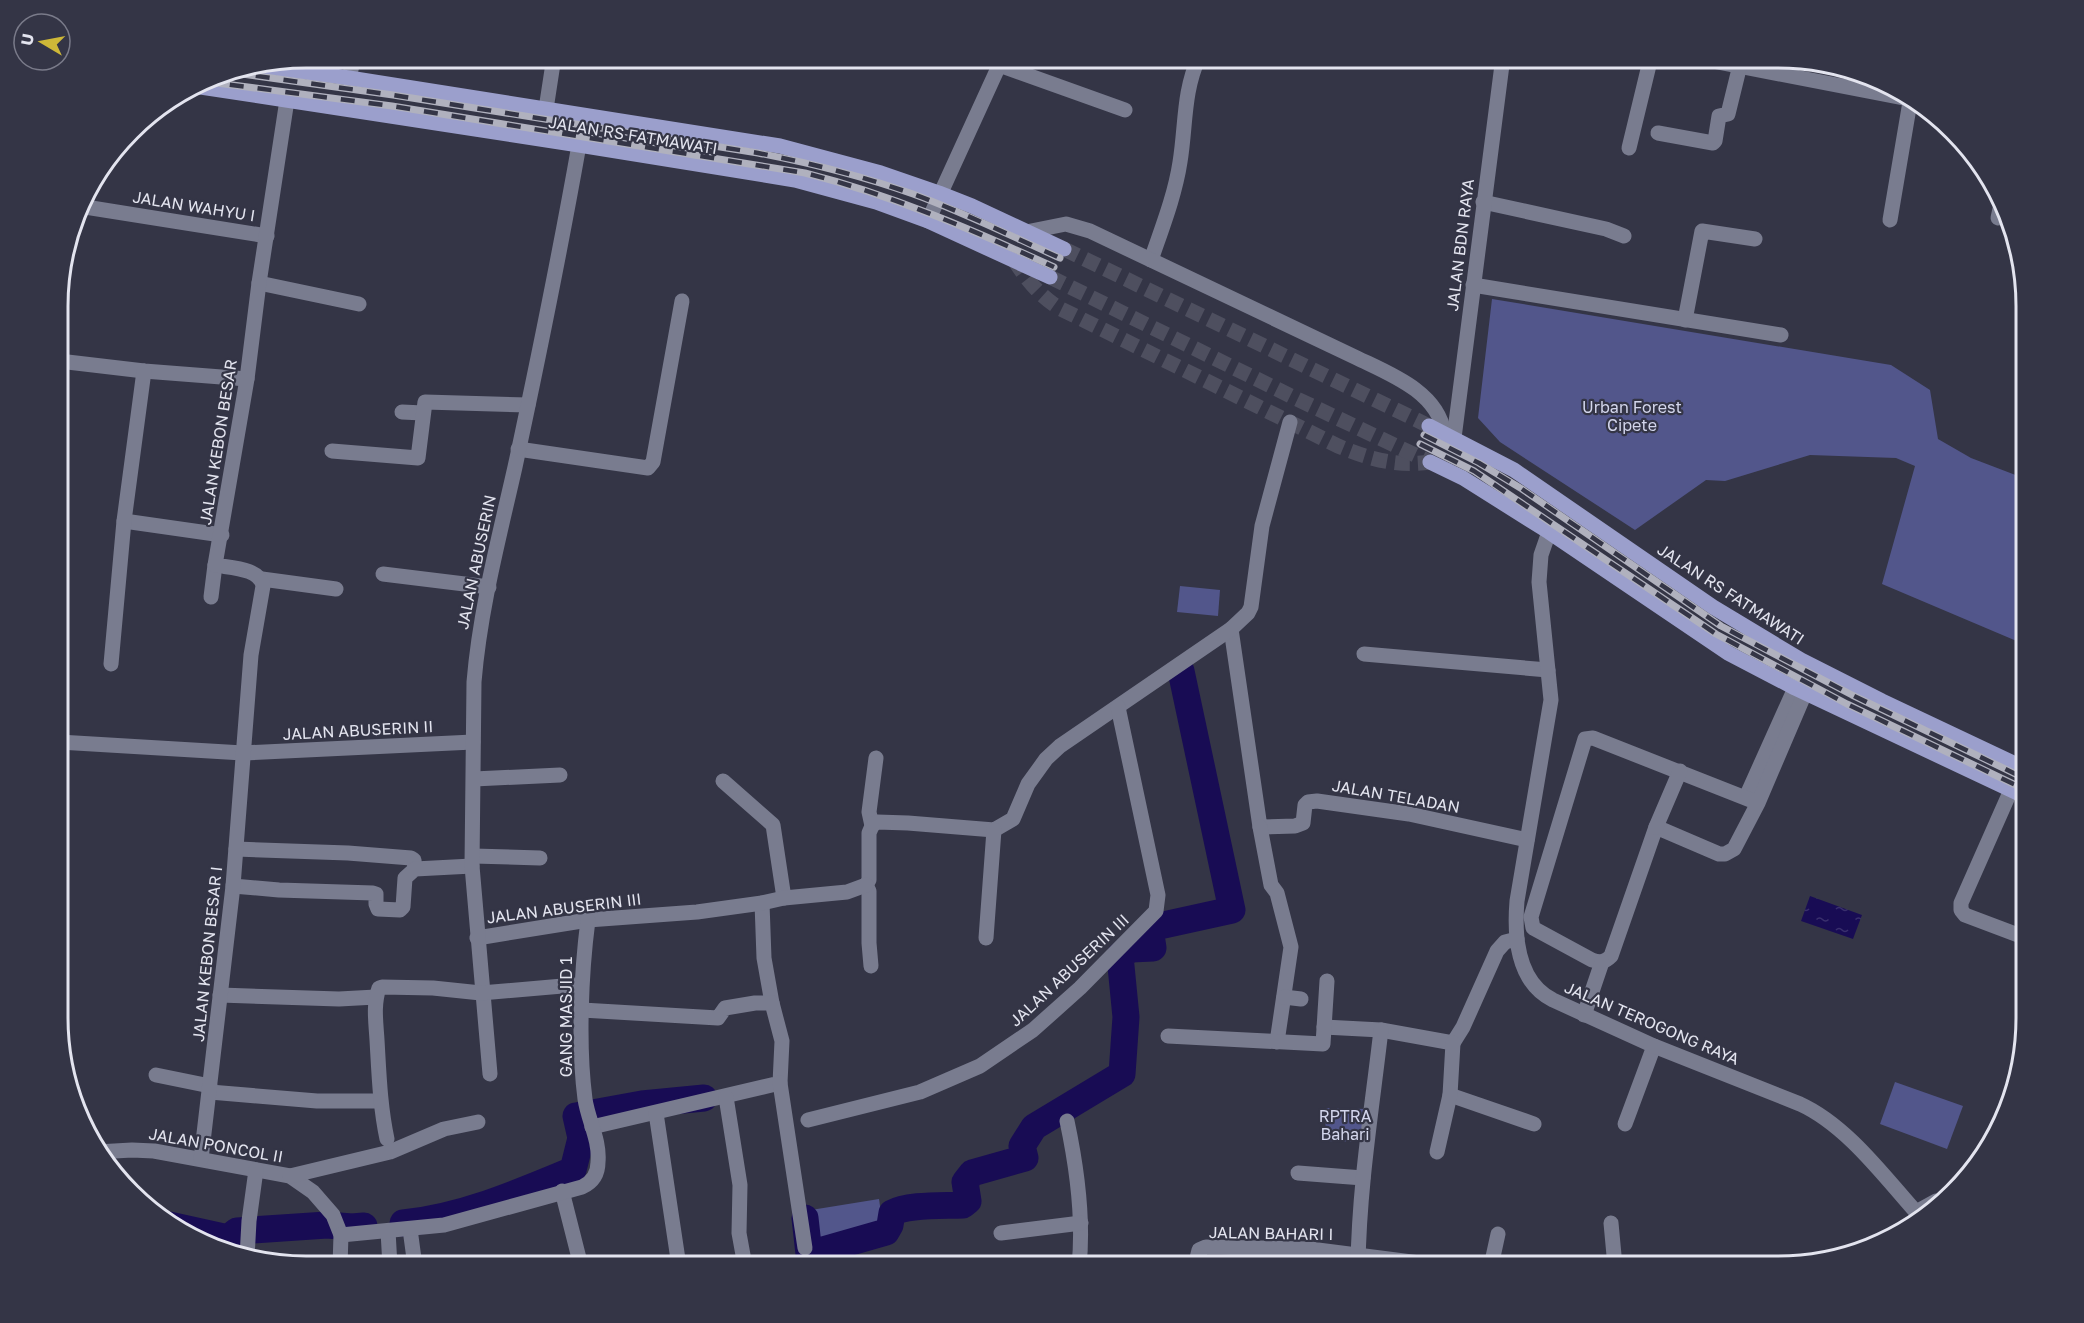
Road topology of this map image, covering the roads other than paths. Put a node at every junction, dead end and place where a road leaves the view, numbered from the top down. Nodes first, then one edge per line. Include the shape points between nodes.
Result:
1 (351, 68) edge
2 (553, 68) edge
3 (998, 68) edge
4 (1019, 68) edge
5 (1195, 68) edge
6 (1502, 68) edge
7 (1648, 68) edge
8 (1739, 68) edge
9 (1755, 68) edge
10 (282, 69) edge
11 (349, 78) junction
12 (209, 88) edge
13 (1888, 94) edge
14 (287, 100) junction
15 (1911, 108) edge
16 (546, 109) junction
17 (1125, 110) dead end
18 (1658, 133) dead end
19 (579, 145) junction
20 (1629, 148) dead end
21 (939, 193) junction
22 (1484, 202) junction
23 (89, 207) edge
24 (1890, 220) dead end
25 (928, 221) junction
26 (1026, 232) junction
27 (267, 236) junction
28 (1624, 236) dead end
29 (1755, 239) dead end
30 (1064, 249) tunnel mouth
31 (1151, 260) junction
32 (1050, 277) tunnel mouth
33 (259, 283) junction
34 (1473, 285) junction
35 (682, 301) dead end
36 (359, 304) dead end
37 (1684, 320) junction
38 (1781, 335) dead end
39 (68, 362) edge
40 (144, 371) junction
41 (247, 379) junction
42 (528, 405) junction
43 (402, 412) dead end
44 (423, 412) junction
45 (1290, 422) dead end
46 (1429, 426) tunnel mouth
47 (1449, 436) junction
48 (518, 449) junction
49 (332, 451) dead end
50 (1430, 462) dead end
51 (124, 521) junction
52 (1549, 532) junction
53 (222, 535) junction
54 (216, 565) junction
55 (383, 574) dead end
56 (261, 579) junction
57 (489, 587) junction
58 (336, 589) dead end
59 (211, 597) dead end
60 (1231, 629) junction
61 (1364, 654) dead end
62 (111, 664) dead end
63 (1548, 670) junction
64 (1800, 691) junction
65 (1118, 707) junction
66 (473, 742) junction
67 (68, 743) edge
68 (243, 753) junction
69 (876, 758) dead end
70 (2016, 764) edge
71 (1680, 771) junction
72 (560, 775) dead end
73 (474, 779) junction
74 (723, 782) dead end
75 (2011, 790) junction
76 (2016, 792) edge
77 (1752, 800) junction
78 (872, 826) junction
79 (1260, 827) junction
80 (1656, 827) junction
81 (994, 830) junction
82 (1527, 840) junction
83 (236, 849) junction
84 (540, 858) dead end
85 (472, 861) junction
86 (415, 869) junction
87 (866, 885) junction
88 (233, 886) junction
89 (784, 898) junction
90 (762, 903) junction
91 (588, 920) junction
92 (2016, 934) edge
93 (477, 938) junction
94 (986, 938) dead end
95 (1517, 939) junction
96 (1597, 961) junction
97 (871, 966) dead end
98 (1327, 981) dead end
99 (574, 985) dead end
100 (481, 993) junction
101 (220, 995) junction
102 (376, 997) junction
103 (1284, 997) junction
104 (1300, 999) dead end
105 (772, 1003) junction
106 (582, 1010) junction
107 (1579, 1012) junction
108 (1324, 1027) junction
109 (1381, 1030) junction
110 (1168, 1036) dead end
111 (1277, 1042) junction
112 (1453, 1043) junction
113 (1654, 1046) junction
114 (490, 1074) dead end
115 (156, 1075) dead end
116 (780, 1079) junction
117 (210, 1089) junction
118 (1450, 1095) junction
119 (726, 1097) junction
120 (380, 1101) junction
121 (656, 1113) junction
122 (808, 1120) dead end
123 (1067, 1120) dead end
124 (591, 1121) junction
125 (478, 1122) dead end
126 (1534, 1124) dead end
127 (1625, 1124) dead end
128 (387, 1139) dead end
129 (109, 1151) edge
130 (1437, 1152) dead end
131 (201, 1159) junction
132 (256, 1170) junction
133 (1298, 1173) dead end
134 (290, 1176) junction
135 (1363, 1178) junction
136 (562, 1191) junction
137 (1915, 1212) edge
138 (1080, 1223) junction
139 (1611, 1223) dead end
140 (339, 1229) junction
141 (410, 1229) junction
142 (388, 1232) junction
143 (1001, 1233) dead end
144 (1498, 1234) dead end
145 (248, 1248) edge
146 (805, 1248) dead end
147 (340, 1256) edge
148 (389, 1256) edge
149 (414, 1256) edge
150 (578, 1256) edge
151 (677, 1256) edge
152 (743, 1256) edge
153 (1080, 1256) edge
154 (1198, 1256) edge
155 (1341, 1256) edge
156 (1358, 1256) edge
157 (1493, 1256) edge
158 (1614, 1256) edge

1 - 11 street
2 - 16 street
3 - 21 street
4 - 17 street
5 - 31 street via 1188,85 1180,164
6 - 22 street, JALAN BDN RAYA
7 - 20 street
8 - 18 street via 1728,114 1719,116 1713,143
9 - 13 street
10 - 11 main road, JALAN RS FATMAWATI
11 - 16 main road, JALAN RS FATMAWATI
12 - 14 main road, JALAN RS FATMAWATI
14 - 19 main road, JALAN RS FATMAWATI
14 - 27 street, JALAN KEBON BESAR
15 - 24 street
16 - 21 main road, JALAN RS FATMAWATI via 780,146
19 - 25 main road, JALAN RS FATMAWATI via 795,180
19 - 42 street, JALAN ABUSERIN
21 - 25 street
21 - 26 main road, JALAN RS FATMAWATI
22 - 28 street
22 - 34 street, JALAN BDN RAYA
23 - 27 street, JALAN WAHYU I
25 - 32 main road, JALAN RS FATMAWATI
26 - 30 main road, JALAN RS FATMAWATI
26 - 31 street via 1066,224
27 - 33 street, JALAN KEBON BESAR
29 - 37 street via 1702,231
31 - 47 street via 1388,373 1429,401
33 - 36 street
33 - 41 street, JALAN KEBON BESAR
34 - 37 street
34 - 47 street, JALAN BDN RAYA
35 - 48 street via 653,462 648,468
37 - 38 street
39 - 40 street
40 - 41 street
40 - 51 street
41 - 53 street, JALAN KEBON BESAR
42 - 44 street via 425,402
42 - 48 street, JALAN ABUSERIN
43 - 44 street
44 - 49 street via 418,458
45 - 60 street via 1262,526 1251,607
46 - 47 main road, JALAN RS FATMAWATI
47 - 70 main road, JALAN RS FATMAWATI via 1514,470 1713,607 1801,660
48 - 57 street, JALAN ABUSERIN
50 - 52 main road
51 - 53 street
51 - 62 street
52 - 63 street, JALAN TEROGONG RAYA via 1539,582
52 - 64 main road via 1702,638
53 - 54 street, JALAN KEBON BESAR
54 - 56 street via 256,574
54 - 59 street, JALAN KEBON BESAR
55 - 57 street
56 - 58 street
56 - 68 street
57 - 66 street, JALAN ABUSERIN via 477,654
60 - 65 street
60 - 79 street
61 - 63 street
63 - 82 street, JALAN TEROGONG RAYA via 1551,700
64 - 75 main road
64 - 77 street
65 - 81 street via 1046,759 1028,784 1013,819
65 - 122 street, JALAN ABUSERIN III via 1158,895 1156,911 1033,1030 980,1066 920,1092
66 - 68 street, JALAN ABUSERIN II
66 - 73 street, JALAN ABUSERIN
67 - 68 street, JALAN ABUSERIN II
68 - 83 street, JALAN KEBON BESAR I
69 - 78 street via 869,812
71 - 77 street
71 - 80 street
71 - 96 street via 1593,738 1582,742 1531,923 1536,932
72 - 73 street
73 - 85 street, JALAN ABUSERIN
74 - 89 street via 773,825
75 - 76 main road
75 - 92 street via 1961,910
77 - 80 street via 1734,849 1725,854
78 - 81 street via 879,822
78 - 87 street
79 - 82 street, JALAN TELADAN via 1303,823 1305,805 1317,801 1408,814
79 - 103 street via 1271,885 1277,893 1291,947
80 - 96 street via 1611,956
81 - 94 street
82 - 95 street, JALAN TEROGONG RAYA via 1517,901
83 - 86 street via 411,858
83 - 88 street, JALAN KEBON BESAR I
84 - 85 street
85 - 86 street
85 - 93 street, JALAN ABUSERIN
86 - 88 street via 405,878 400,910 378,909 373,893
87 - 89 street, JALAN ABUSERIN III via 847,892
87 - 97 street
88 - 101 street, JALAN KEBON BESAR I
89 - 90 street, JALAN ABUSERIN III
90 - 91 street, JALAN ABUSERIN III
90 - 105 street via 764,958
91 - 93 street, JALAN ABUSERIN III
91 - 106 street, GANG MASJID 1
93 - 100 street, JALAN ABUSERIN
95 - 107 street, JALAN TEROGONG RAYA via 1526,972 1542,994
95 - 112 street via 1505,942 1497,951
96 - 107 street
98 - 108 street
99 - 100 street
100 - 102 street via 382,987
100 - 114 street, JALAN ABUSERIN
101 - 102 street
101 - 117 street, JALAN KEBON BESAR I
102 - 120 street
103 - 104 street
103 - 111 street
105 - 106 street via 725,1008 718,1018
105 - 116 street via 782,1041
106 - 124 street, GANG MASJID 1 via 585,1099
107 - 113 street, JALAN TEROGONG RAYA
108 - 109 street
108 - 111 street via 1323,1044
109 - 112 street
109 - 135 street
110 - 111 street
112 - 118 street
113 - 127 street
113 - 137 street, JALAN TEROGONG RAYA via 1819,1114 1847,1137
115 - 117 street
116 - 119 street
116 - 146 street
117 - 120 street via 317,1101
117 - 131 street, JALAN KEBON BESAR I
118 - 126 street
118 - 130 street
119 - 121 street
119 - 152 street via 740,1185 739,1233
120 - 128 street
121 - 124 street
121 - 151 street
123 - 138 street via 1075,1159
124 - 136 street, GANG MASJID 1 via 598,1147 597,1172 588,1184
125 - 134 street via 444,1129 390,1152
129 - 131 street, JALAN PONCOL II via 132,1150
131 - 132 street, JALAN PONCOL II
132 - 134 street, JALAN PONCOL II
132 - 145 street
133 - 135 street
134 - 140 street, JALAN PONCOL II via 320,1199
135 - 156 street
136 - 141 street, GANG MASJID 1 via 444,1225
136 - 150 street
138 - 143 street
138 - 153 street
139 - 158 street
140 - 142 street, GANG MASJID 1
140 - 147 street
141 - 142 street, GANG MASJID 1
141 - 149 street
142 - 148 street
144 - 157 street
154 - 155 street, JALAN BAHARI I via 1199,1250 1206,1247 1310,1249

